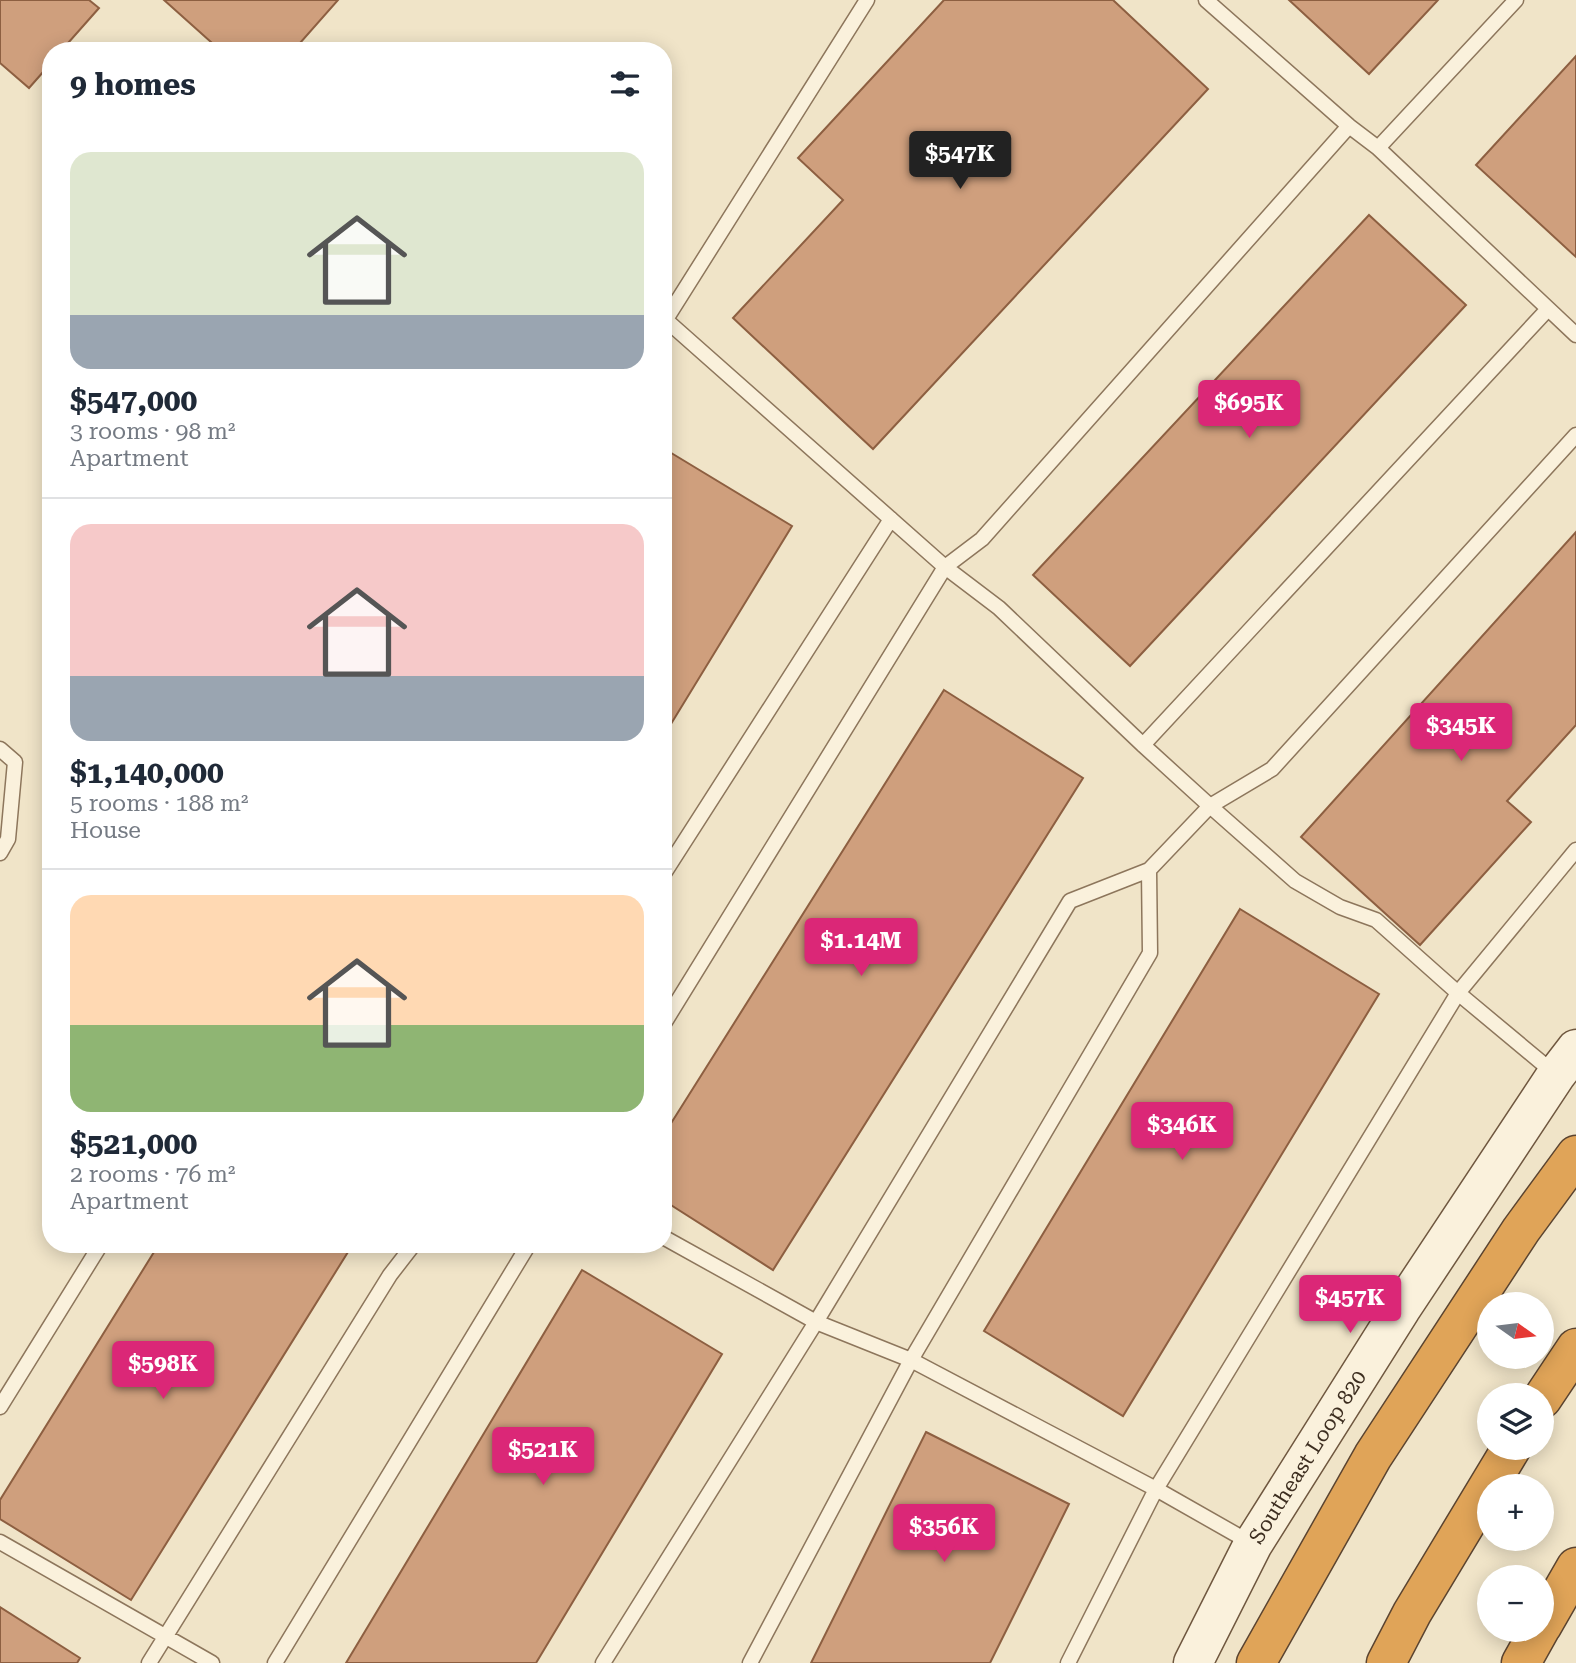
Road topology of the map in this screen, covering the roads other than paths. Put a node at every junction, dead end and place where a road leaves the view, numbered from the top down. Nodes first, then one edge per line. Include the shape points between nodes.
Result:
1 (867, 0) edge
2 (1206, 0) edge
3 (1516, 0) edge
4 (1349, 126) junction
5 (1378, 148) junction
6 (672, 309) edge
7 (1548, 309) junction
8 (672, 329) edge
9 (1576, 335) edge
10 (1576, 435) edge
11 (891, 519) junction
12 (945, 567) junction
13 (1143, 745) junction
14 (0, 749) edge
15 (1210, 806) junction
16 (1576, 850) edge
17 (0, 853) edge
18 (672, 861) edge
19 (1150, 870) junction
20 (1458, 993) junction
21 (672, 1010) edge
22 (1566, 1062) edge
23 (1576, 1155) edge
24 (672, 1242) edge
25 (95, 1253) edge
26 (407, 1253) edge
27 (524, 1253) edge
28 (816, 1322) junction
29 (1576, 1348) edge
30 (911, 1360) junction
31 (1553, 1383) edge
32 (0, 1407) edge
33 (1504, 1460) edge
34 (1156, 1489) junction
35 (0, 1542) edge
36 (1253, 1544) junction
37 (1576, 1567) edge
38 (1554, 1605) edge
39 (165, 1636) junction
40 (1533, 1642) edge
41 (149, 1663) edge
42 (212, 1663) edge
43 (275, 1663) edge
44 (603, 1663) edge
45 (750, 1663) edge
46 (1068, 1663) edge
47 (1193, 1663) edge
48 (1256, 1663) edge
49 (1386, 1663) edge
50 (1521, 1663) edge

1 - 6 lane
2 - 4 lane
3 - 5 lane
4 - 5 lane
4 - 12 lane via 982,539
5 - 7 lane
7 - 9 lane
7 - 13 lane
8 - 11 lane
10 - 15 lane via 1272,769
11 - 12 lane
11 - 18 lane
12 - 13 lane via 999,608
12 - 21 lane
13 - 15 lane
14 - 17 lane via 15,762 8,839
15 - 19 lane
15 - 20 lane via 1295,881 1340,907 1376,920
16 - 20 lane
19 - 28 lane via 1070,901
19 - 30 lane via 1150,953
20 - 22 lane
20 - 34 lane
22 - 36 main road, Southeast Loop 820 via 1401,1309
23 - 48 highway via 1521,1230 1373,1456
24 - 28 lane
25 - 32 lane
26 - 39 lane
27 - 43 lane
28 - 30 lane
28 - 44 lane
29 - 31 highway
30 - 34 lane
30 - 45 lane
33 - 49 highway
34 - 36 lane
34 - 46 lane
35 - 39 lane
36 - 47 main road, Southeast Loop 820
37 - 38 highway
39 - 41 lane
39 - 42 lane
40 - 50 highway

